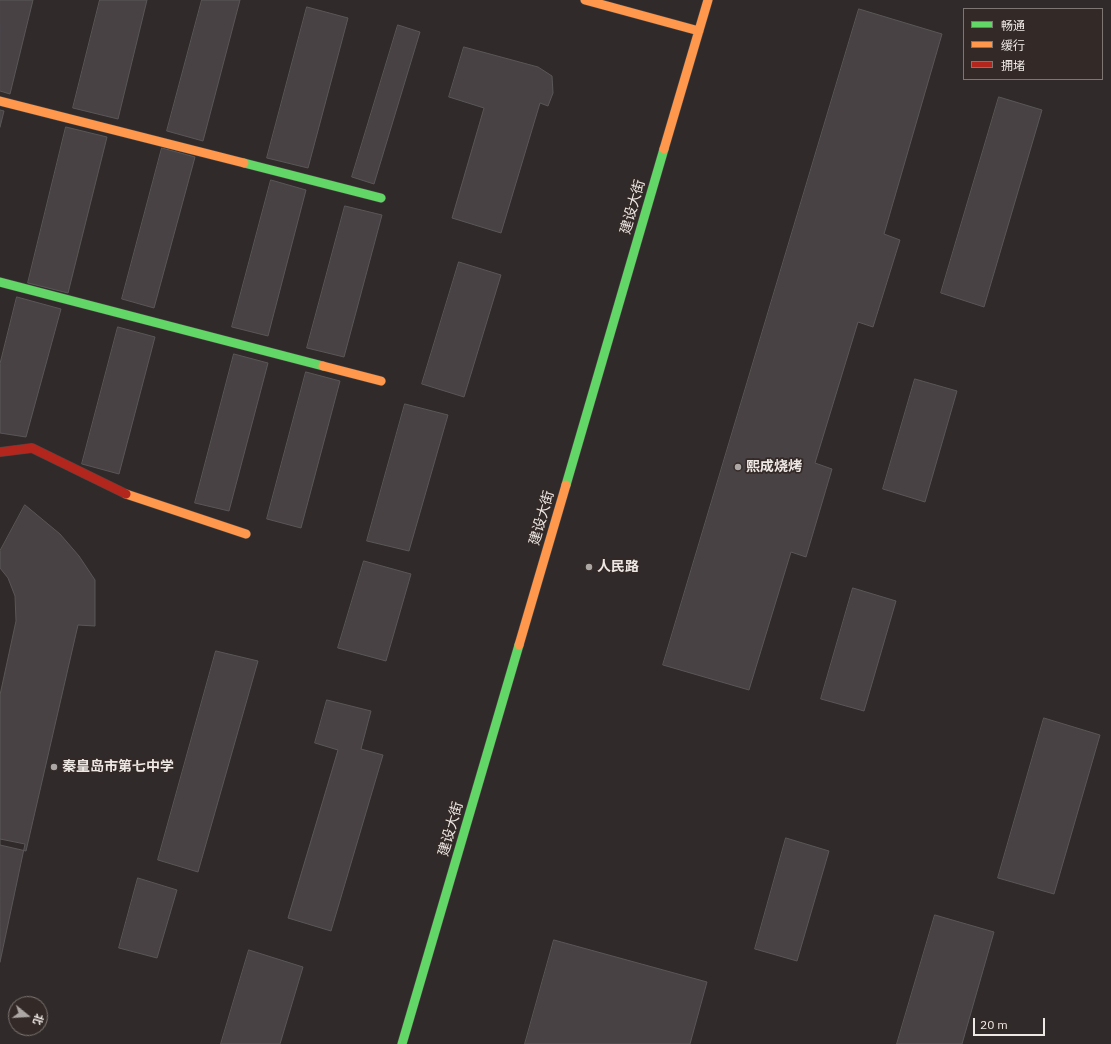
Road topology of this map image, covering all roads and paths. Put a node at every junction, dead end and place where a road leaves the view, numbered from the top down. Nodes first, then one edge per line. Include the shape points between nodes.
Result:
1 (585, 0) edge
2 (708, 0) edge
3 (700, 31) junction
4 (0, 101) edge
5 (381, 198) dead end
6 (0, 282) edge
7 (381, 381) dead end
8 (0, 452) edge
9 (246, 534) dead end
10 (402, 1044) edge

1 - 3 main road
2 - 3 main road, 建设大街
3 - 10 main road, 建设大街
4 - 5 main road
6 - 7 main road
8 - 9 main road via 32,448 122,493

